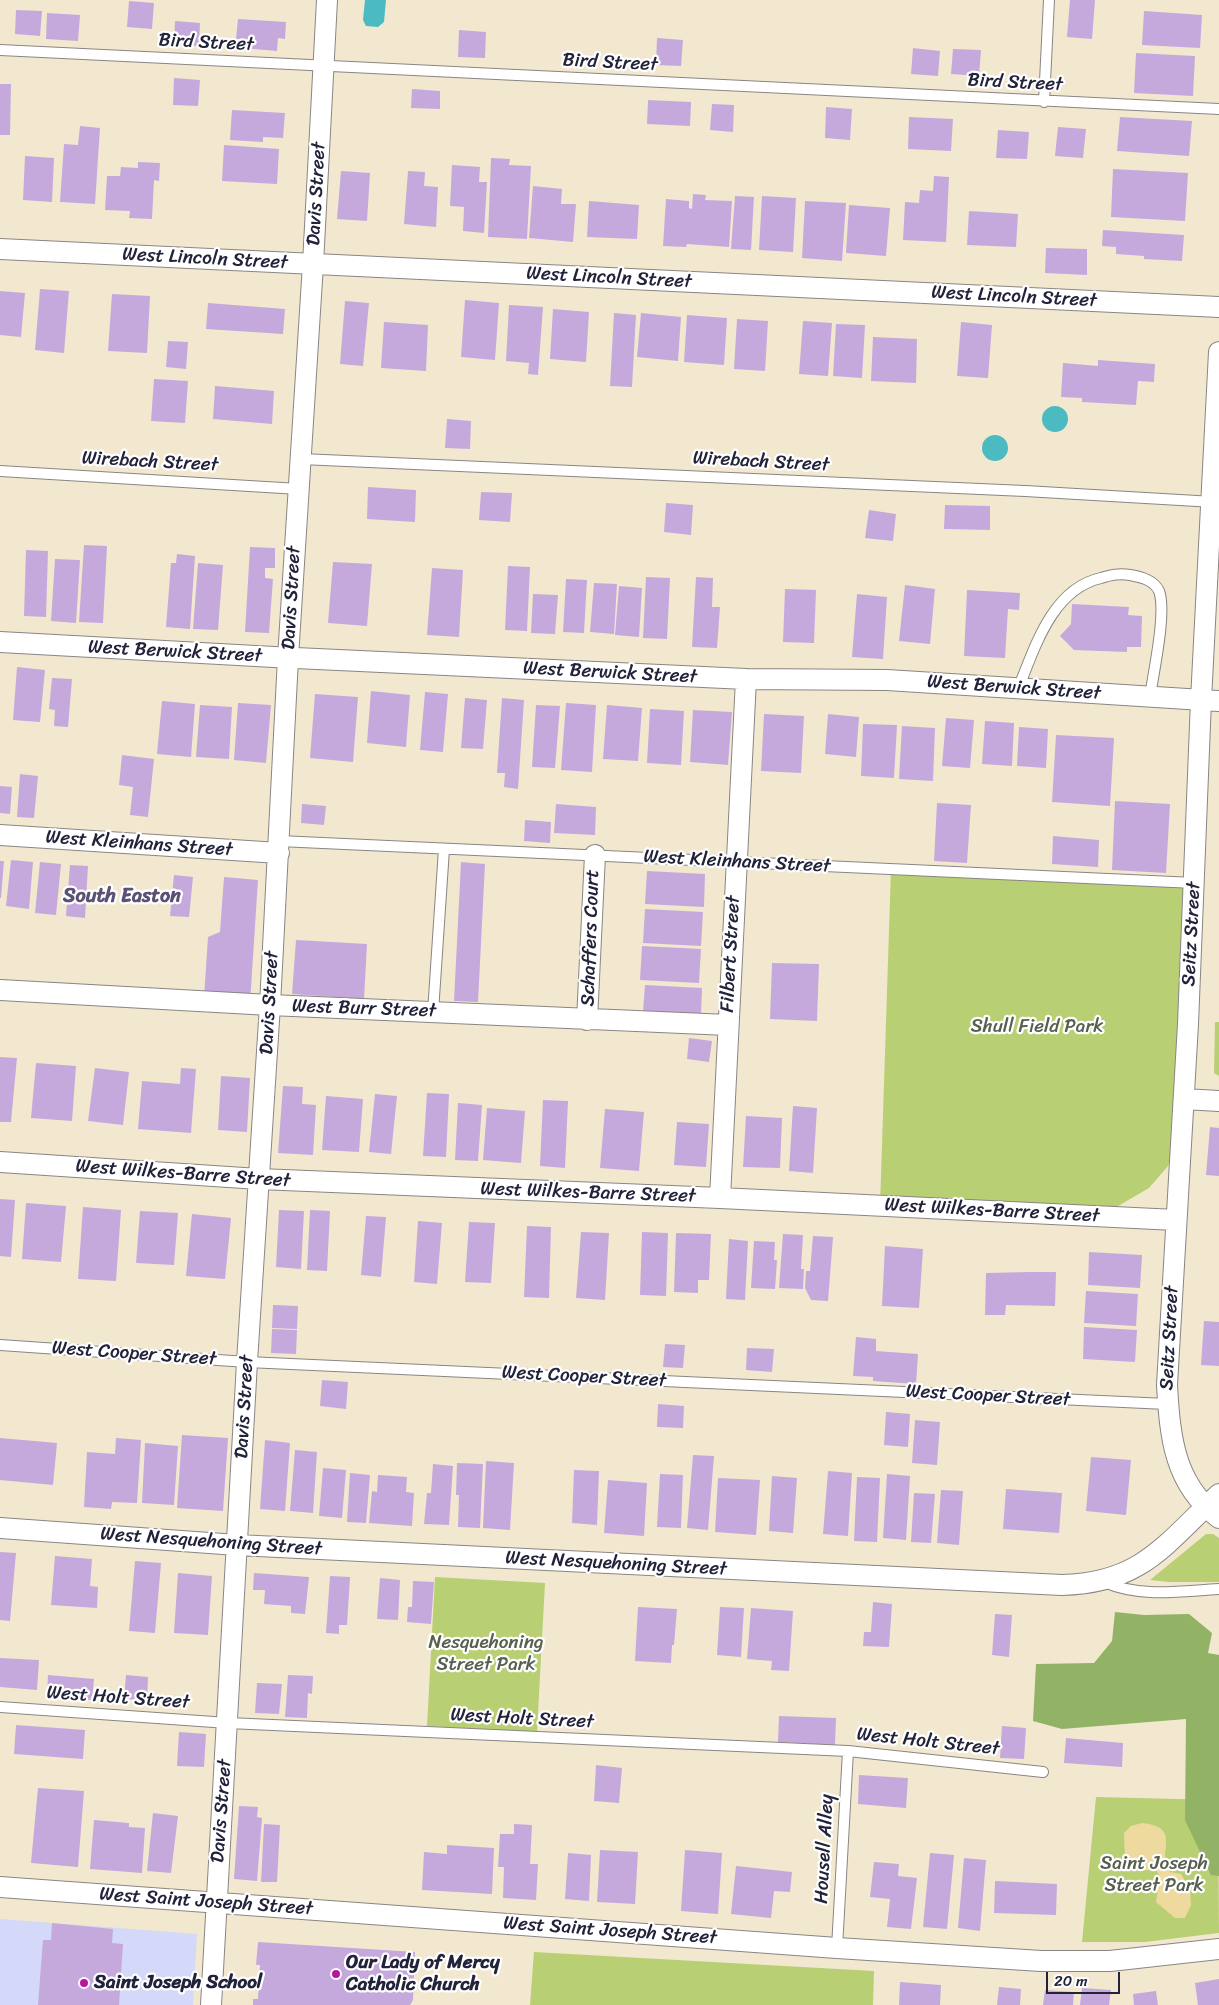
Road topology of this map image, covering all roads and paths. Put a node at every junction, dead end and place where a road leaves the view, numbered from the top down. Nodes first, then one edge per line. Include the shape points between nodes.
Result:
1 (327, 0) edge
2 (1049, 0) edge
3 (0, 50) edge
4 (324, 67) junction
5 (1044, 102) junction
6 (1219, 109) edge
7 (0, 248) edge
8 (314, 264) junction
9 (1219, 307) edge
10 (1219, 352) edge
11 (301, 459) junction
12 (0, 471) edge
13 (299, 489) junction
14 (1215, 502) edge
15 (0, 642) edge
16 (288, 658) junction
17 (746, 679) junction
18 (1018, 688) junction
19 (1150, 697) junction
20 (1210, 701) edge
21 (0, 835) edge
22 (279, 847) junction
23 (444, 849) junction
24 (594, 855) junction
25 (736, 861) junction
26 (1195, 883) junction
27 (0, 990) edge
28 (270, 1006) junction
29 (434, 1012) junction
30 (587, 1020) junction
31 (728, 1025) junction
32 (1184, 1099) junction
33 (1219, 1101) edge
34 (0, 1162) edge
35 (258, 1179) junction
36 (720, 1198) junction
37 (1176, 1220) junction
38 (0, 1345) edge
39 (247, 1362) junction
40 (1168, 1404) junction
41 (1215, 1506) edge
42 (0, 1528) edge
43 (237, 1545) junction
44 (1101, 1581) junction
45 (1219, 1589) edge
46 (0, 1707) edge
47 (228, 1723) junction
48 (848, 1751) junction
49 (1043, 1772) dead end
50 (0, 1888) edge
51 (216, 1903) junction
52 (837, 1948) junction
53 (1219, 1949) edge
54 (211, 2005) edge

1 - 4 street, Davis Street
2 - 5 lane
3 - 4 lane, Bird Street
4 - 5 lane, Bird Street
4 - 8 street, Davis Street
5 - 6 lane, Bird Street
7 - 8 street, West Lincoln Street
8 - 9 street, West Lincoln Street
8 - 11 street, Davis Street
10 - 14 street, Seitz Street
11 - 13 street, Davis Street
11 - 14 lane, Wirebach Street
12 - 13 lane, Wirebach Street
13 - 16 street, Davis Street
14 - 20 street, Seitz Street
15 - 16 street, West Berwick Street
16 - 17 street, West Berwick Street
16 - 22 street, Davis Street
17 - 18 street, West Berwick Street via 888,680
17 - 25 street, Filbert Street
18 - 19 street, West Berwick Street
18 - 19 lane via 1048,621 1064,598 1087,581 1119,573 1145,578 1159,591 1162,614
19 - 20 street, West Berwick Street
20 - 26 street, Seitz Street
21 - 22 street, West Kleinhans Street
22 - 23 lane, West Kleinhans Street
22 - 28 street, Davis Street
23 - 24 lane, West Kleinhans Street
23 - 29 lane
24 - 25 lane, West Kleinhans Street
24 - 30 street, Schaffers Court
25 - 26 lane, West Kleinhans Street
25 - 31 street, Filbert Street
26 - 32 street, Seitz Street
27 - 28 street, West Burr Street
28 - 29 street, West Burr Street
28 - 35 street, Davis Street
29 - 30 street, West Burr Street
30 - 31 street, West Burr Street
31 - 36 street, Filbert Street
32 - 33 street
32 - 37 street, Seitz Street
34 - 35 street, West Wilkes-Barre Street
35 - 36 street, West Wilkes-Barre Street
35 - 39 street, Davis Street
36 - 37 street, West Wilkes-Barre Street
37 - 40 street, Seitz Street
38 - 39 lane, West Cooper Street
39 - 40 lane, West Cooper Street
39 - 43 street, Davis Street
40 - 41 street, Seitz Street via 1172,1438 1181,1470 1193,1492
41 - 44 street, West Nesquehoning Street via 1150,1560
42 - 43 street, West Nesquehoning Street
43 - 44 street, West Nesquehoning Street via 1062,1585
43 - 47 street, Davis Street
44 - 45 lane via 1122,1589 1148,1593
46 - 47 lane, West Holt Street
47 - 48 lane, West Holt Street
47 - 51 street, Davis Street
48 - 49 lane, West Holt Street
48 - 52 lane, Housell Alley
50 - 51 street, West Saint Joseph Street
51 - 52 street, West Saint Joseph Street
51 - 54 street, Davis Street
52 - 53 street, West Saint Joseph Street via 1066,1961 1129,1960

